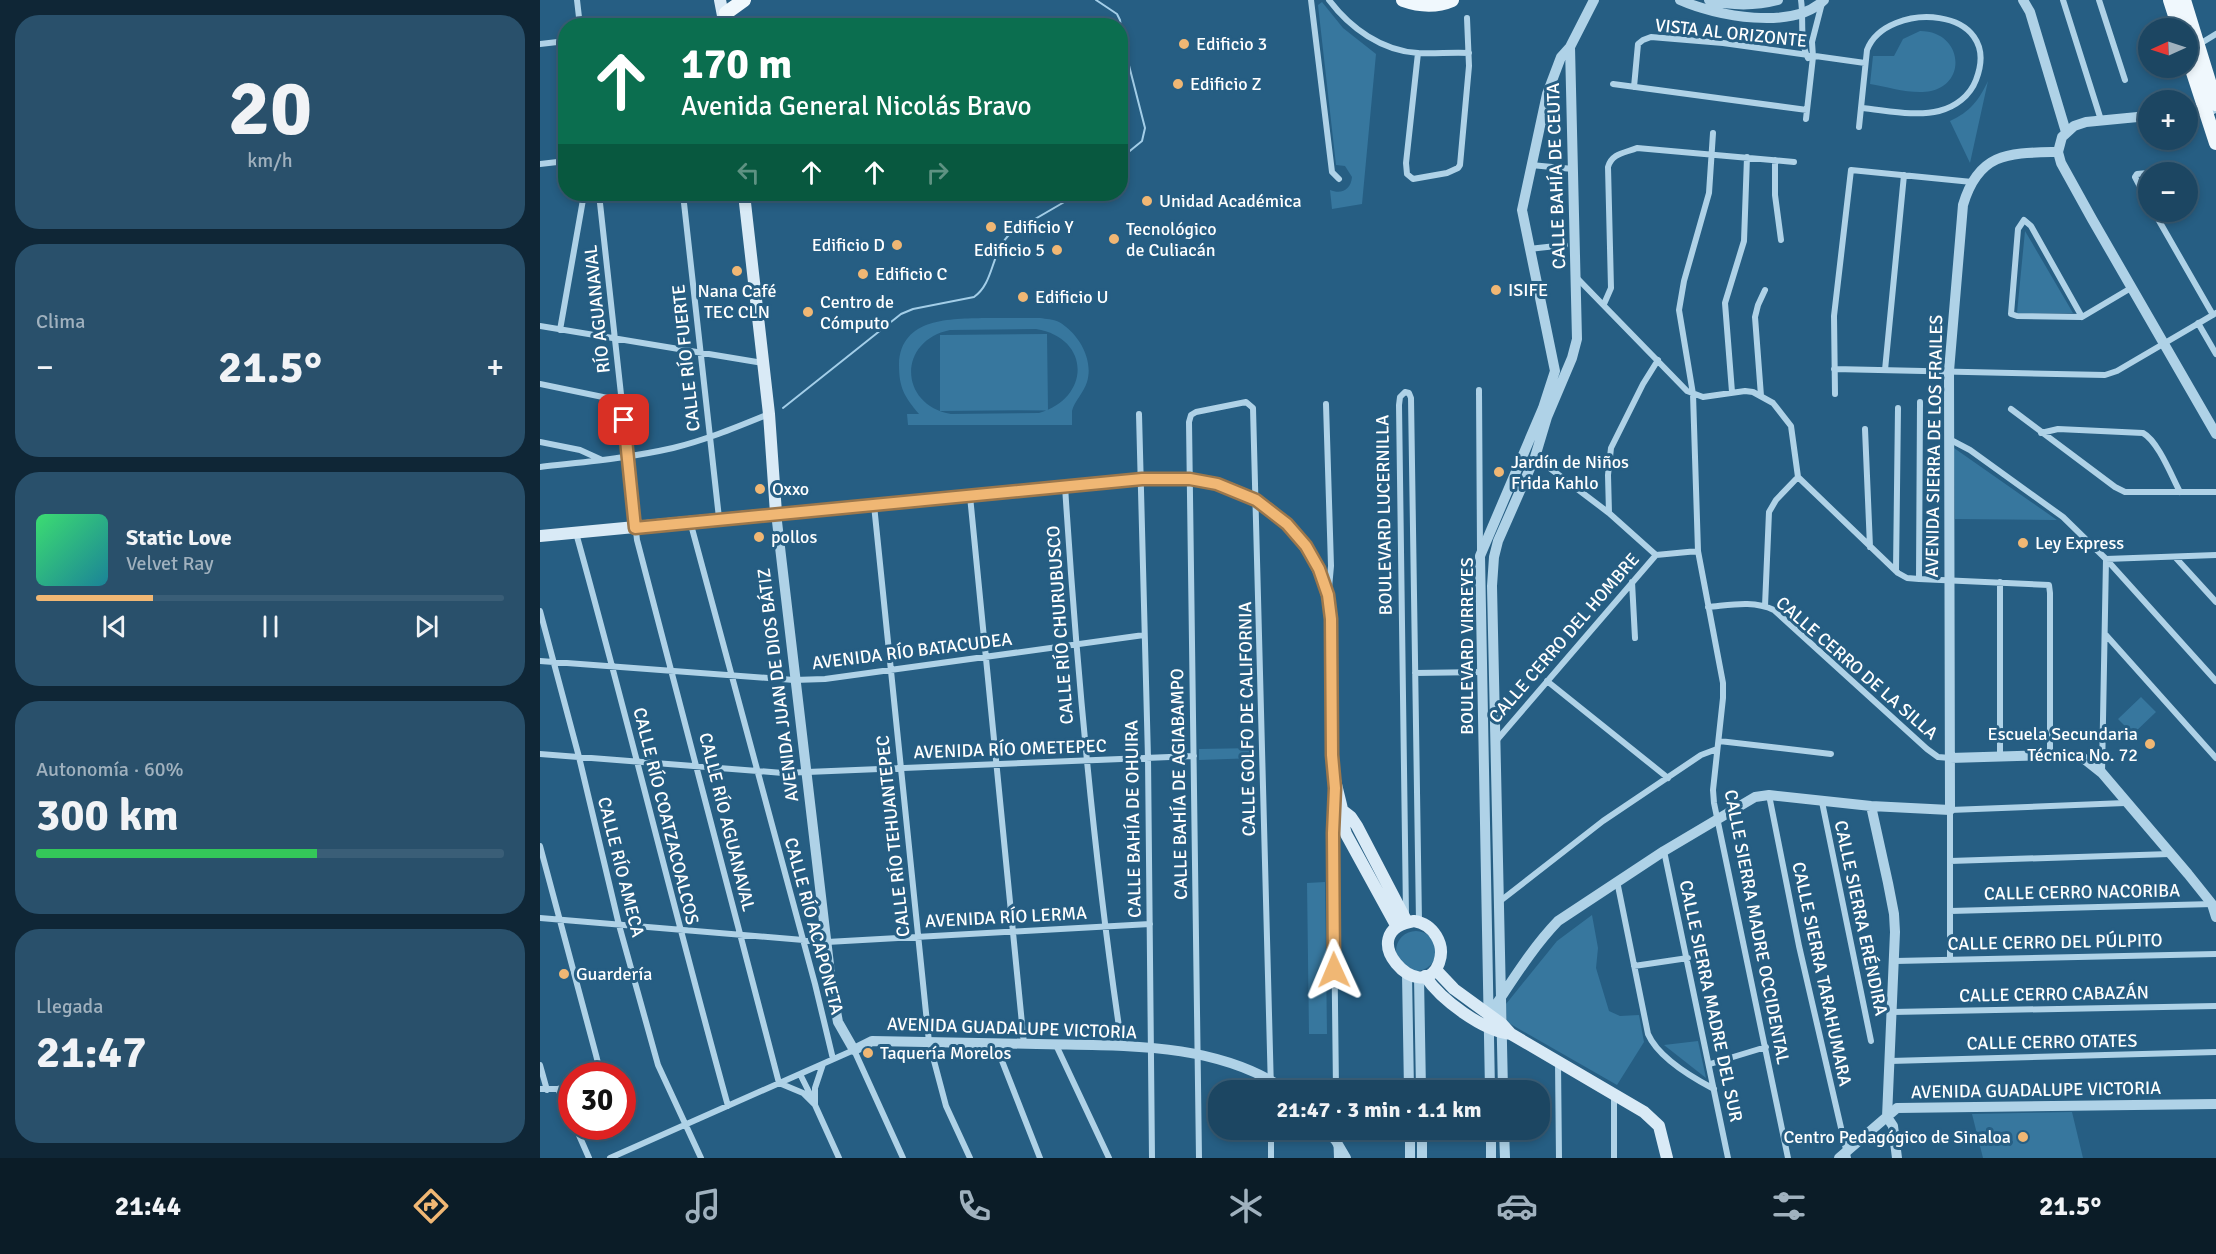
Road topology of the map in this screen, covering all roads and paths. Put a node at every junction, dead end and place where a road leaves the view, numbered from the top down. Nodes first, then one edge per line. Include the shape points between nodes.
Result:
1 (577, 0) edge
2 (720, 0) edge
3 (744, 0) edge
4 (1311, 0) edge
5 (1329, 0) edge
6 (1403, 0) edge
7 (1452, 0) edge
8 (1594, 0) edge
9 (1680, 0) edge
10 (1709, 0) edge
11 (1778, 0) edge
12 (1801, 0) edge
13 (2023, 0) edge
14 (2063, 0) edge
15 (2099, 0) edge
16 (2170, 0) edge
17 (2184, 0) edge
18 (1823, 1) edge
19 (1803, 12) junction
20 (1962, 17) dead end
21 (579, 18) edge
22 (723, 18) edge
23 (1467, 18) dead end
24 (2176, 18) edge
25 (2187, 18) edge
26 (1874, 28) dead end
27 (2216, 34) edge
28 (558, 42) edge
29 (540, 44) edge
30 (2198, 46) edge
31 (1570, 47) junction
32 (1418, 53) junction
33 (1468, 53) junction
34 (1810, 56) junction
35 (1865, 63) junction
36 (2198, 67) edge
37 (2125, 80) dead end
38 (1613, 84) dead end
39 (1634, 87) junction
40 (1861, 108) junction
41 (2212, 108) edge
42 (1807, 110) junction
43 (2138, 117) edge
44 (1806, 119) dead end
45 (2101, 120) junction
46 (1859, 127) dead end
47 (2066, 132) junction
48 (1713, 133) dead end
49 (2216, 143) edge
50 (2058, 152) junction
51 (1712, 154) junction
52 (1747, 157) junction
53 (1774, 160) junction
54 (558, 162) edge
55 (1794, 162) dead end
56 (540, 164) edge
57 (1531, 165) junction
58 (1573, 169) junction
59 (1904, 175) junction
60 (1339, 179) dead end
61 (1972, 182) junction
62 (583, 201) edge
63 (600, 201) edge
64 (684, 201) edge
65 (745, 201) edge
66 (2160, 222) edge
67 (1781, 240) dead end
68 (1565, 245) dead end
69 (1529, 249) junction
70 (1576, 276) junction
71 (2131, 288) junction
72 (1765, 290) dead end
73 (1604, 304) junction
74 (2215, 314) edge
75 (2082, 317) junction
76 (2199, 323) junction
77 (540, 326) edge
78 (560, 330) junction
79 (615, 338) junction
80 (2164, 344) junction
81 (700, 354) junction
82 (2216, 354) edge
83 (1658, 360) junction
84 (763, 363) junction
85 (1834, 369) junction
86 (1885, 370) junction
87 (1949, 371) junction
88 (540, 384) edge
89 (1479, 390) dead end
90 (1732, 392) junction
91 (1693, 394) junction
92 (1835, 394) dead end
93 (1761, 396) junction
94 (622, 401) junction
95 (1920, 402) dead end
96 (1326, 404) dead end
97 (1898, 408) dead end
98 (2011, 409) dead end
99 (1196, 412) joint
100 (769, 414) junction
101 (1139, 414) dead end
102 (1865, 429) dead end
103 (2041, 433) junction
104 (2216, 434) edge
105 (710, 437) junction
106 (1948, 439) junction
107 (540, 442) edge
108 (1535, 456) junction
109 (629, 457) junction
110 (603, 460) junction
111 (540, 467) edge
112 (1800, 478) junction
113 (1142, 479) junction
114 (1190, 479) junction
115 (1065, 486) junction
116 (2180, 492) junction
117 (2216, 492) edge
118 (970, 496) junction
119 (1256, 500) junction
120 (874, 505) junction
121 (776, 513) junction
122 (1609, 513) junction
123 (719, 518) junction
124 (690, 521) junction
125 (1500, 524) junction
126 (635, 528) junction
127 (576, 533) junction
128 (540, 536) edge
129 (1870, 547) junction
130 (1698, 551) junction
131 (1656, 555) junction
132 (2216, 555) edge
133 (1480, 556) junction
134 (1494, 557) joint
135 (2175, 557) junction
136 (2106, 559) junction
137 (1896, 571) junction
138 (1918, 579) junction
139 (1948, 581) junction
140 (1632, 582) junction
141 (2000, 582) junction
142 (1328, 595) junction
143 (2216, 602) edge
144 (1765, 606) junction
145 (1708, 607) junction
146 (540, 611) edge
147 (2104, 633) junction
148 (1144, 635) junction
149 (1635, 638) dead end
150 (1075, 644) junction
151 (986, 657) junction
152 (540, 662) edge
153 (553, 662) junction
154 (613, 667) junction
155 (673, 671) junction
156 (890, 671) junction
157 (1483, 672) junction
158 (1415, 673) junction
159 (733, 676) junction
160 (794, 681) junction
161 (1546, 681) junction
162 (2216, 681) edge
163 (1496, 741) junction
164 (1719, 741) junction
165 (1717, 749) junction
166 (540, 754) edge
167 (1831, 754) dead end
168 (2050, 755) junction
169 (1194, 756) junction
170 (2000, 756) junction
171 (579, 757) junction
172 (1148, 758) junction
173 (1950, 758) junction
174 (2216, 758) edge
175 (1086, 760) junction
176 (637, 762) junction
177 (996, 764) junction
178 (697, 767) junction
179 (900, 768) junction
180 (758, 772) junction
181 (807, 772) junction
182 (2102, 773) junction
183 (1668, 778) junction
184 (1335, 788) junction
185 (1769, 795) junction
186 (1822, 802) junction
187 (2125, 803) junction
188 (1871, 806) junction
189 (1950, 810) junction
190 (1719, 820) junction
191 (540, 846) edge
192 (1664, 851) junction
193 (2170, 854) junction
194 (542, 858) edge
195 (1950, 861) junction
196 (1617, 881) junction
197 (2214, 901) edge
198 (1499, 903) junction
199 (1950, 911) junction
200 (2216, 917) edge
201 (540, 918) edge
202 (560, 920) junction
203 (1150, 924) junction
204 (1408, 924) junction
205 (619, 925) junction
206 (1104, 926) junction
207 (680, 930) junction
208 (1013, 932) junction
209 (741, 935) junction
210 (919, 937) junction
211 (803, 940) junction
212 (827, 942) junction
213 (2216, 954) edge
214 (1688, 958) junction
215 (1950, 960) junction
216 (1895, 961) junction
217 (1634, 966) junction
218 (1422, 974) junction
219 (1501, 998) junction
220 (2216, 1006) edge
221 (1892, 1012) junction
222 (1489, 1021) junction
223 (1505, 1030) junction
224 (1872, 1041) dead end
225 (929, 1042) junction
226 (994, 1043) junction
227 (1024, 1044) junction
228 (1056, 1045) junction
229 (1122, 1047) junction
230 (1766, 1047) junction
231 (1151, 1049) junction
232 (854, 1050) junction
233 (2216, 1052) edge
234 (1198, 1056) junction
235 (833, 1059) junction
236 (1890, 1061) junction
237 (597, 1062) edge
238 (1558, 1063) junction
239 (823, 1064) junction
240 (1710, 1064) junction
241 (540, 1065) edge
242 (800, 1074) junction
243 (1261, 1080) edge
244 (1271, 1080) edge
245 (1336, 1080) edge
246 (1410, 1080) edge
247 (1421, 1080) edge
248 (1490, 1080) edge
249 (1503, 1080) edge
250 (779, 1083) junction
251 (558, 1089) edge
252 (1714, 1089) junction
253 (543, 1090) edge
254 (1614, 1095) junction
255 (2216, 1104) edge
256 (815, 1105) junction
257 (728, 1106) junction
258 (1887, 1117) junction
259 (685, 1125) junction
260 (581, 1140) edge
261 (1271, 1140) edge
262 (1410, 1140) edge
263 (1422, 1140) edge
264 (1491, 1140) edge
265 (1504, 1140) edge
266 (1336, 1142) joint
267 (1844, 1156) edge
268 (589, 1158) edge
269 (610, 1158) edge
270 (701, 1158) edge
271 (839, 1158) edge
272 (903, 1158) edge
273 (970, 1158) edge
274 (1040, 1158) edge
275 (1109, 1158) edge
276 (1152, 1158) edge
277 (1199, 1158) edge
278 (1272, 1158) edge
279 (1337, 1158) edge
280 (1346, 1158) edge
281 (1410, 1158) edge
282 (1422, 1158) edge
283 (1491, 1158) edge
284 (1504, 1158) edge
285 (1559, 1158) edge
286 (1614, 1158) edge
287 (1667, 1158) edge
288 (1728, 1158) edge
289 (1788, 1158) edge
290 (1897, 1158) edge

1 - 21 street
2 - 22 main road
3 - 22 main road
4 - 60 street via 1332,172
5 - 32 street via 1362,33 1389,46
6 - 7 main road via 1425,5
8 - 31 street, CALLE BAHÍA DE CEUTA
9 - 19 street via 1742,16 1778,17
10 - 11 street via 1748,5
12 - 19 street
13 - 47 street
14 - 45 street
15 - 37 street
16 - 24 main road
17 - 25 main road
18 - 19 street
18 - 34 street
19 - 34 street via 1803,48
20 - 40 street via 1976,36 1981,55 1974,84 1961,100 1944,110 1925,113
23 - 33 street
26 - 35 street
27 - 30 street
28 - 29 street
31 - 57 street, BOULEVARD VIRREYES via 1550,84
31 - 58 street, CALLE BAHÍA DE CEUTA
32 - 33 street
32 - 33 street via 1406,163 1411,178 1452,171 1460,165
34 - 35 street, VISTA AL ORIZONTE
34 - 39 street, VISTA AL ORIZONTE via 1651,37 1638,44
34 - 42 street
35 - 40 street
36 - 41 main road
38 - 39 street
39 - 42 street
40 - 46 street
41 - 49 main road
42 - 44 street
43 - 45 street
45 - 47 street via 2074,126
47 - 50 street
48 - 51 street, CALLE SIERRA MADRE OCCIDENTAL
50 - 61 street, AVENIDA SIERRA DE LOS FRAILES via 2003,156
50 - 71 street via 2061,164
51 - 52 street
51 - 73 street via 1636,148 1619,153 1609,163 1611,288
51 - 91 street, CALLE SIERRA MADRE OCCIDENTAL via 1707,206 1679,304
52 - 53 street
52 - 90 street via 1745,231 1725,303
53 - 55 street
53 - 67 street
54 - 56 street
57 - 58 street
57 - 69 street, BOULEVARD VIRREYES via 1521,210
58 - 70 street, CALLE BAHÍA DE CEUTA
59 - 61 street
59 - 85 street via 1851,170 1834,316
59 - 86 street
61 - 87 street, AVENIDA SIERRA DE LOS FRAILES via 1960,224
62 - 78 street
63 - 79 street, RÍO AGUANAVAL
64 - 81 street, CALLE RÍO FUERTE
65 - 84 main road, AVENIDA JUAN DE DIOS BÁTIZ
66 - 74 street
68 - 69 street
69 - 125 street, BOULEVARD VIRREYES via 1555,371
70 - 73 street
70 - 108 street, CALLE BAHÍA DE CEUTA via 1574,352
71 - 75 street
71 - 80 street
72 - 93 street via 1755,317
73 - 83 street
74 - 76 street
75 - 75 street via 2011,314 2018,229 2022,221 2031,226
76 - 80 street
76 - 82 street
77 - 78 street
78 - 79 street
79 - 81 street
79 - 94 street, RÍO AGUANAVAL
80 - 87 street via 2105,375
80 - 104 street
81 - 84 street
81 - 105 street, CALLE RÍO FUERTE
83 - 91 street
83 - 122 street via 1611,448
84 - 100 main road, AVENIDA JUAN DE DIOS BÁTIZ
85 - 86 street
85 - 92 street
86 - 87 street
87 - 106 street, AVENIDA SIERRA DE LOS FRAILES
88 - 94 street
89 - 133 street
90 - 91 street via 1704,398
90 - 93 street
91 - 130 street, CALLE SIERRA MADRE OCCIDENTAL
93 - 112 street via 1780,410 1791,426
94 - 109 street, RÍO AGUANAVAL
95 - 138 street
96 - 142 street via 1331,566
97 - 137 street
98 - 103 street
99 - 114 street, CALLE BAHÍA DE AGIABAMPO via 1189,422
99 - 119 street, CALLE GOLFO DE CALIFORNIA via 1246,402 1251,405
100 - 105 street
100 - 121 main road, AVENIDA JUAN DE DIOS BÁTIZ
101 - 113 street, CALLE BAHÍA DE OHUIRA
102 - 129 street
103 - 116 street via 2125,492
103 - 116 street via 2058,429 2148,435
105 - 109 street
105 - 123 street, CALLE RÍO FUERTE
106 - 136 street via 1963,445 2063,517
106 - 139 street, AVENIDA SIERRA DE LOS FRAILES
107 - 110 street via 580,450
108 - 122 street
108 - 125 street, CALLE BAHÍA DE CEUTA
109 - 110 street
109 - 126 street, RÍO AGUANAVAL
110 - 111 street
112 - 129 street
112 - 144 street via 1769,512
113 - 114 main road
113 - 115 main road
113 - 148 street, CALLE BAHÍA DE OHUIRA
114 - 119 main road via 1217,484
114 - 169 street, CALLE BAHÍA DE AGIABAMPO
115 - 118 main road
115 - 150 street, CALLE RÍO CHURUBUSCO
116 - 117 street
118 - 120 main road
118 - 151 street
119 - 142 main road via 1287,524 1306,546
119 - 244 street, CALLE GOLFO DE CALIFORNIA
120 - 121 main road
120 - 156 street, CALLE RÍO TEHUANTEPEC
121 - 123 main road
121 - 160 street, AVENIDA JUAN DE DIOS BÁTIZ
122 - 131 street
123 - 124 main road
124 - 126 main road
124 - 159 street, CALLE RÍO ACAPONETA
125 - 133 street, BOULEVARD VIRREYES
125 - 134 street, CALLE BAHÍA DE CEUTA
126 - 127 main road
126 - 155 street, CALLE RÍO AGUANAVAL
127 - 128 main road
127 - 154 street, CALLE RÍO COATZACOALCOS
129 - 137 street
130 - 131 street
130 - 145 street, CALLE SIERRA MADRE OCCIDENTAL
131 - 140 street, CALLE CERRO DEL HOMBRE
132 - 135 street
133 - 157 street, BOULEVARD VIRREYES
134 - 163 street, BOULEVARD VIRREYES
135 - 136 street
135 - 143 street
136 - 147 street
136 - 162 street
137 - 138 street
138 - 139 street
139 - 141 street
139 - 173 street, AVENIDA SIERRA DE LOS FRAILES
140 - 149 street
140 - 161 street, CALLE CERRO DEL HOMBRE
141 - 168 street via 2049,585
141 - 170 street
142 - 184 main road
144 - 145 street, CALLE CERRO DE LA SILLA via 1750,603
144 - 173 street, CALLE CERRO DE LA SILLA via 1928,749 1938,757
145 - 164 street, CALLE SIERRA MADRE OCCIDENTAL via 1723,683
146 - 153 street, CALLE RÍO AMECA
147 - 174 street
147 - 182 street
148 - 150 street, AVENIDA RÍO BATACUDEA
148 - 172 street, CALLE BAHÍA DE OHUIRA
150 - 151 street, AVENIDA RÍO BATACUDEA
150 - 175 street, CALLE RÍO CHURUBUSCO
151 - 156 street, AVENIDA RÍO BATACUDEA
151 - 177 street
152 - 153 street, AVENIDA RÍO BATACUDEA
153 - 154 street, AVENIDA RÍO BATACUDEA
153 - 171 street, CALLE RÍO AMECA
154 - 155 street, AVENIDA RÍO BATACUDEA
154 - 176 street, CALLE RÍO COATZACOALCOS
155 - 159 street, AVENIDA RÍO BATACUDEA
155 - 178 street, CALLE RÍO AGUANAVAL
156 - 160 street, AVENIDA RÍO BATACUDEA
156 - 179 street, CALLE RÍO TEHUANTEPEC
157 - 158 street
157 - 222 street, BOULEVARD VIRREYES
158 - 204 street, BOULEVARD LUCERNILLA
158 - 204 street, BOULEVARD LUCERNILLA via 1411,398 1406,392 1399,405
159 - 160 street, AVENIDA RÍO BATACUDEA
159 - 180 street, CALLE RÍO ACAPONETA
160 - 181 street, AVENIDA JUAN DE DIOS BÁTIZ
161 - 163 street, CALLE CERRO DEL HOMBRE
161 - 183 street
163 - 198 street, BOULEVARD VIRREYES
164 - 165 street, CALLE SIERRA MADRE OCCIDENTAL
164 - 167 street
165 - 183 street
165 - 190 street, CALLE SIERRA MADRE OCCIDENTAL via 1713,790
166 - 171 street, AVENIDA RÍO OMETEPEC
168 - 170 street
168 - 182 street via 2078,756
169 - 172 street, AVENIDA RÍO OMETEPEC
169 - 234 street, CALLE BAHÍA DE AGIABAMPO
170 - 173 street
171 - 176 street, AVENIDA RÍO OMETEPEC
171 - 205 street, CALLE RÍO AMECA
172 - 175 street, AVENIDA RÍO OMETEPEC
172 - 203 street, CALLE BAHÍA DE OHUIRA
173 - 189 street, AVENIDA SIERRA DE LOS FRAILES
175 - 177 street, AVENIDA RÍO OMETEPEC
175 - 206 street, CALLE RÍO CHURUBUSCO
176 - 178 street, AVENIDA RÍO OMETEPEC
176 - 207 street, CALLE RÍO COATZACOALCOS
177 - 179 street, AVENIDA RÍO OMETEPEC
177 - 208 street
178 - 180 street, AVENIDA RÍO OMETEPEC
178 - 209 street, CALLE RÍO AGUANAVAL
179 - 181 street, AVENIDA RÍO OMETEPEC
179 - 210 street, CALLE RÍO TEHUANTEPEC
180 - 181 street, AVENIDA RÍO OMETEPEC
180 - 211 street, CALLE RÍO ACAPONETA
181 - 212 street, AVENIDA JUAN DE DIOS BÁTIZ
182 - 187 street
183 - 198 street via 1584,835
184 - 204 main road via 1342,810 1357,826
184 - 245 street
185 - 186 street
185 - 190 street via 1755,797
185 - 267 street, CALLE SIERRA TARAHUMARA
186 - 188 street
186 - 224 street, CALLE SIERRA ERÉNDIRA
187 - 189 street
187 - 193 street
188 - 189 street
188 - 216 street via 1894,914
189 - 195 street
190 - 192 street
190 - 230 street, CALLE SIERRA MADRE OCCIDENTAL
191 - 194 street
192 - 196 street
192 - 214 street, CALLE SIERRA MADRE DEL SUR
193 - 195 street
193 - 197 street
194 - 202 street
195 - 199 street
196 - 217 street
196 - 219 street via 1545,934
197 - 199 street, CALLE CERRO NACORIBA
197 - 200 street
198 - 219 street, BOULEVARD VIRREYES
199 - 215 street
201 - 202 street, AVENIDA RÍO LERMA
202 - 205 street, AVENIDA RÍO LERMA
202 - 237 street
203 - 206 street, AVENIDA RÍO LERMA
203 - 231 street, CALLE BAHÍA DE OHUIRA
204 - 218 main road via 1392,933 1388,948 1394,963
204 - 218 main road via 1432,930 1440,944 1440,962
205 - 207 street, AVENIDA RÍO LERMA
205 - 259 street, CALLE RÍO AMECA via 660,1071
206 - 208 street, AVENIDA RÍO LERMA
206 - 229 street, CALLE RÍO CHURUBUSCO
207 - 209 street, AVENIDA RÍO LERMA
207 - 257 street, CALLE RÍO COATZACOALCOS
208 - 210 street, AVENIDA RÍO LERMA
208 - 227 street
209 - 211 street, AVENIDA RÍO LERMA
209 - 250 street, CALLE RÍO AGUANAVAL
210 - 212 street, AVENIDA RÍO LERMA
210 - 225 street, CALLE RÍO TEHUANTEPEC
211 - 212 street, AVENIDA RÍO LERMA
211 - 235 street, CALLE RÍO ACAPONETA
212 - 232 street, AVENIDA JUAN DE DIOS BÁTIZ via 838,1022
213 - 215 street, CALLE CERRO DEL PÚLPITO
214 - 217 street
214 - 240 street, CALLE SIERRA MADRE DEL SUR
215 - 216 street, CALLE CERRO DEL PÚLPITO
216 - 221 street
217 - 252 street via 1652,1044
218 - 222 main road via 1455,989
218 - 246 street
218 - 247 street
219 - 222 street
219 - 223 street, BOULEVARD VIRREYES
220 - 221 street, CALLE CERRO CABAZÁN
221 - 236 street
222 - 223 main road
222 - 248 street, BOULEVARD VIRREYES
223 - 238 main road
223 - 249 street, BOULEVARD VIRREYES
225 - 226 street, AVENIDA GUADALUPE VICTORIA
225 - 232 street, AVENIDA GUADALUPE VICTORIA via 872,1041
225 - 273 street, CALLE RÍO TEHUANTEPEC via 946,1106
226 - 227 street, AVENIDA GUADALUPE VICTORIA
226 - 274 street
227 - 228 street, AVENIDA GUADALUPE VICTORIA
228 - 229 street, AVENIDA GUADALUPE VICTORIA
228 - 275 street
229 - 231 street, AVENIDA GUADALUPE VICTORIA
230 - 240 street
230 - 289 street, CALLE SIERRA MADRE OCCIDENTAL
231 - 234 street, AVENIDA GUADALUPE VICTORIA
231 - 276 street, CALLE BAHÍA DE OHUIRA
232 - 235 street, AVENIDA GUADALUPE VICTORIA
232 - 272 street, AVENIDA JUAN DE DIOS BÁTIZ
233 - 236 street, CALLE CERRO OTATES
234 - 243 street, AVENIDA GUADALUPE VICTORIA via 1234,1064
234 - 277 street, CALLE BAHÍA DE AGIABAMPO
235 - 239 street, AVENIDA GUADALUPE VICTORIA
236 - 258 street
238 - 254 main road
238 - 285 street
239 - 242 street, AVENIDA GUADALUPE VICTORIA
239 - 256 street via 815,1088
240 - 252 street, CALLE SIERRA MADRE DEL SUR
241 - 253 street
242 - 250 street, AVENIDA GUADALUPE VICTORIA
242 - 256 street
250 - 256 street via 803,1094
250 - 257 street, AVENIDA GUADALUPE VICTORIA
251 - 253 street
252 - 288 street, CALLE SIERRA MADRE DEL SUR
254 - 286 street
254 - 287 main road via 1644,1112 1659,1126
255 - 258 street, AVENIDA GUADALUPE VICTORIA via 1897,1108
256 - 271 street
257 - 259 street, AVENIDA GUADALUPE VICTORIA
258 - 267 street, AVENIDA GUADALUPE VICTORIA
258 - 290 street via 1893,1126
259 - 269 street, AVENIDA GUADALUPE VICTORIA
259 - 270 street, CALLE RÍO AMECA
260 - 268 street
261 - 278 street
262 - 281 street
263 - 282 street
264 - 283 street
265 - 284 street
266 - 279 street
266 - 280 street

